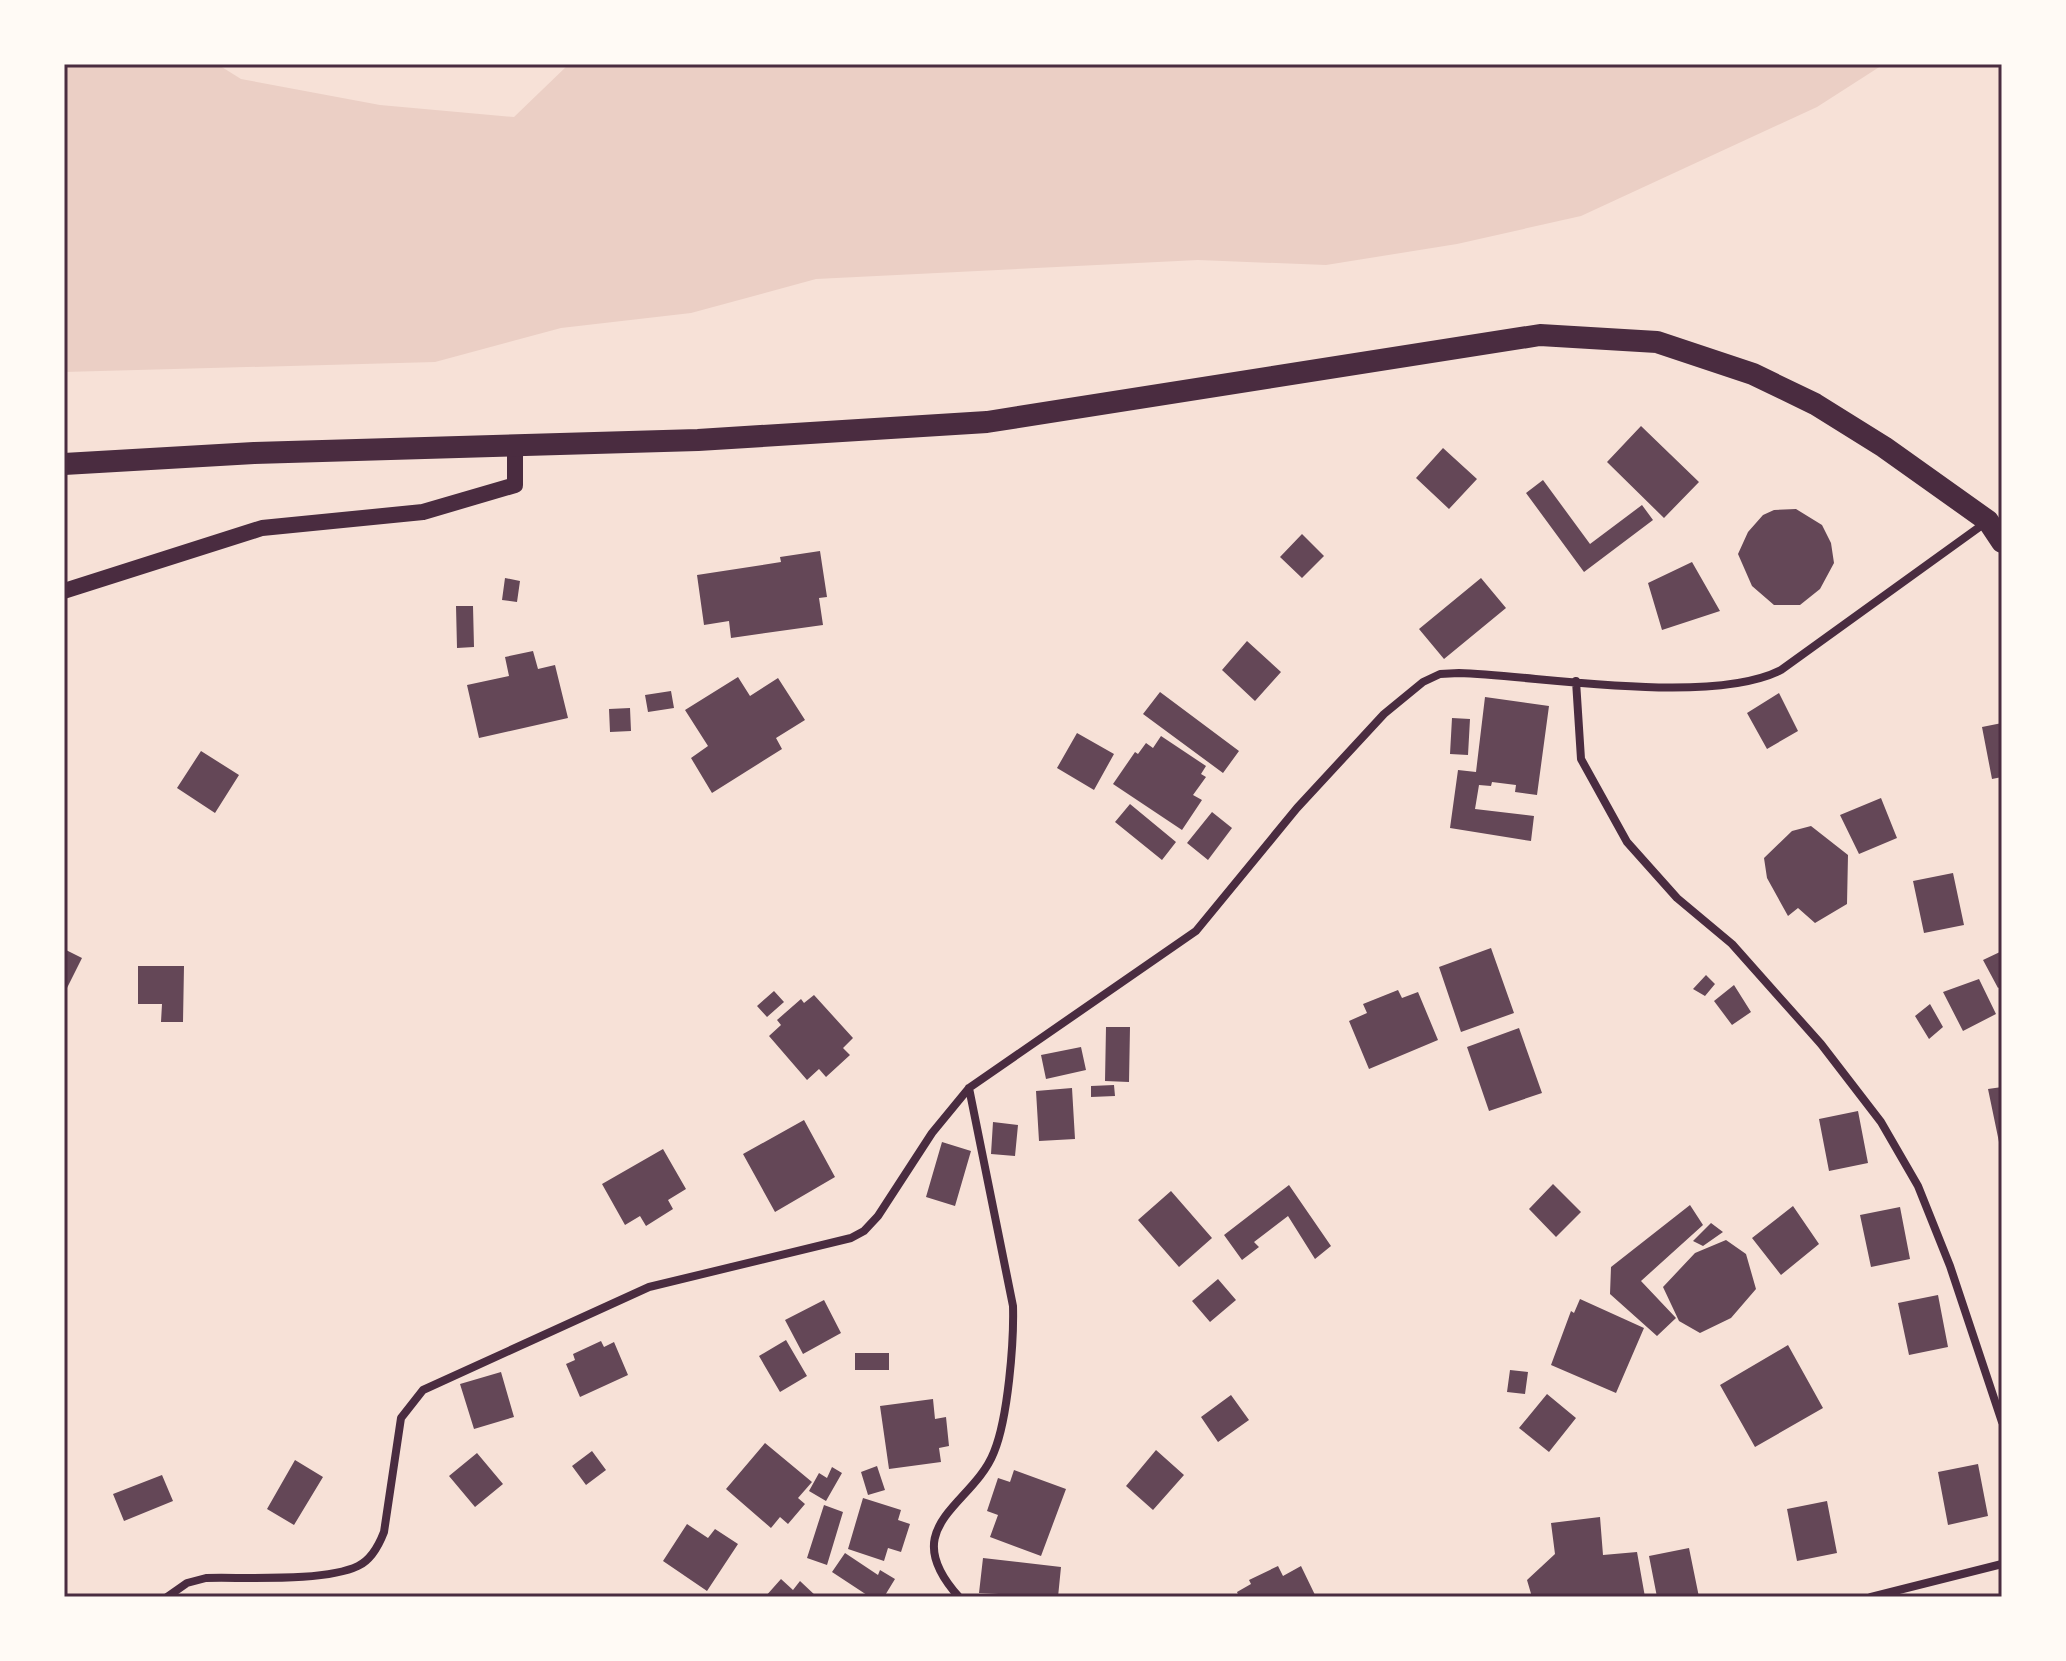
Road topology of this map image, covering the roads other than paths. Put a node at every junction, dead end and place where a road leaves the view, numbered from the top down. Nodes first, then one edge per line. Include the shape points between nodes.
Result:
1 (515, 444) junction
2 (64, 464) edge
3 (1988, 521) junction
4 (2002, 542) edge
5 (64, 591) edge
6 (1576, 681) junction
7 (969, 1088) junction
8 (2002, 1422) edge
9 (2002, 1564) edge
10 (167, 1597) edge
11 (959, 1597) edge
12 (1871, 1597) edge

1 - 2 highway
1 - 3 highway via 698,440 987,422 1540,335 1657,342 1753,374 1884,447
1 - 5 main road via 515,485 423,512 262,528
3 - 4 highway
3 - 6 street via 1781,670 1755,682 1709,688
6 - 7 street via 1459,673 1423,682 1384,714 1297,808 1196,931
6 - 8 street via 1581,759 1627,842 1677,898 1732,944 1821,1044 1881,1122 1918,1186
7 - 10 street via 864,1231 649,1287 423,1390 401,1418 384,1532 361,1565 332,1573 206,1578
7 - 11 street via 1013,1306 1014,1339 994,1453 954,1502 937,1536 940,1576
9 - 12 street

